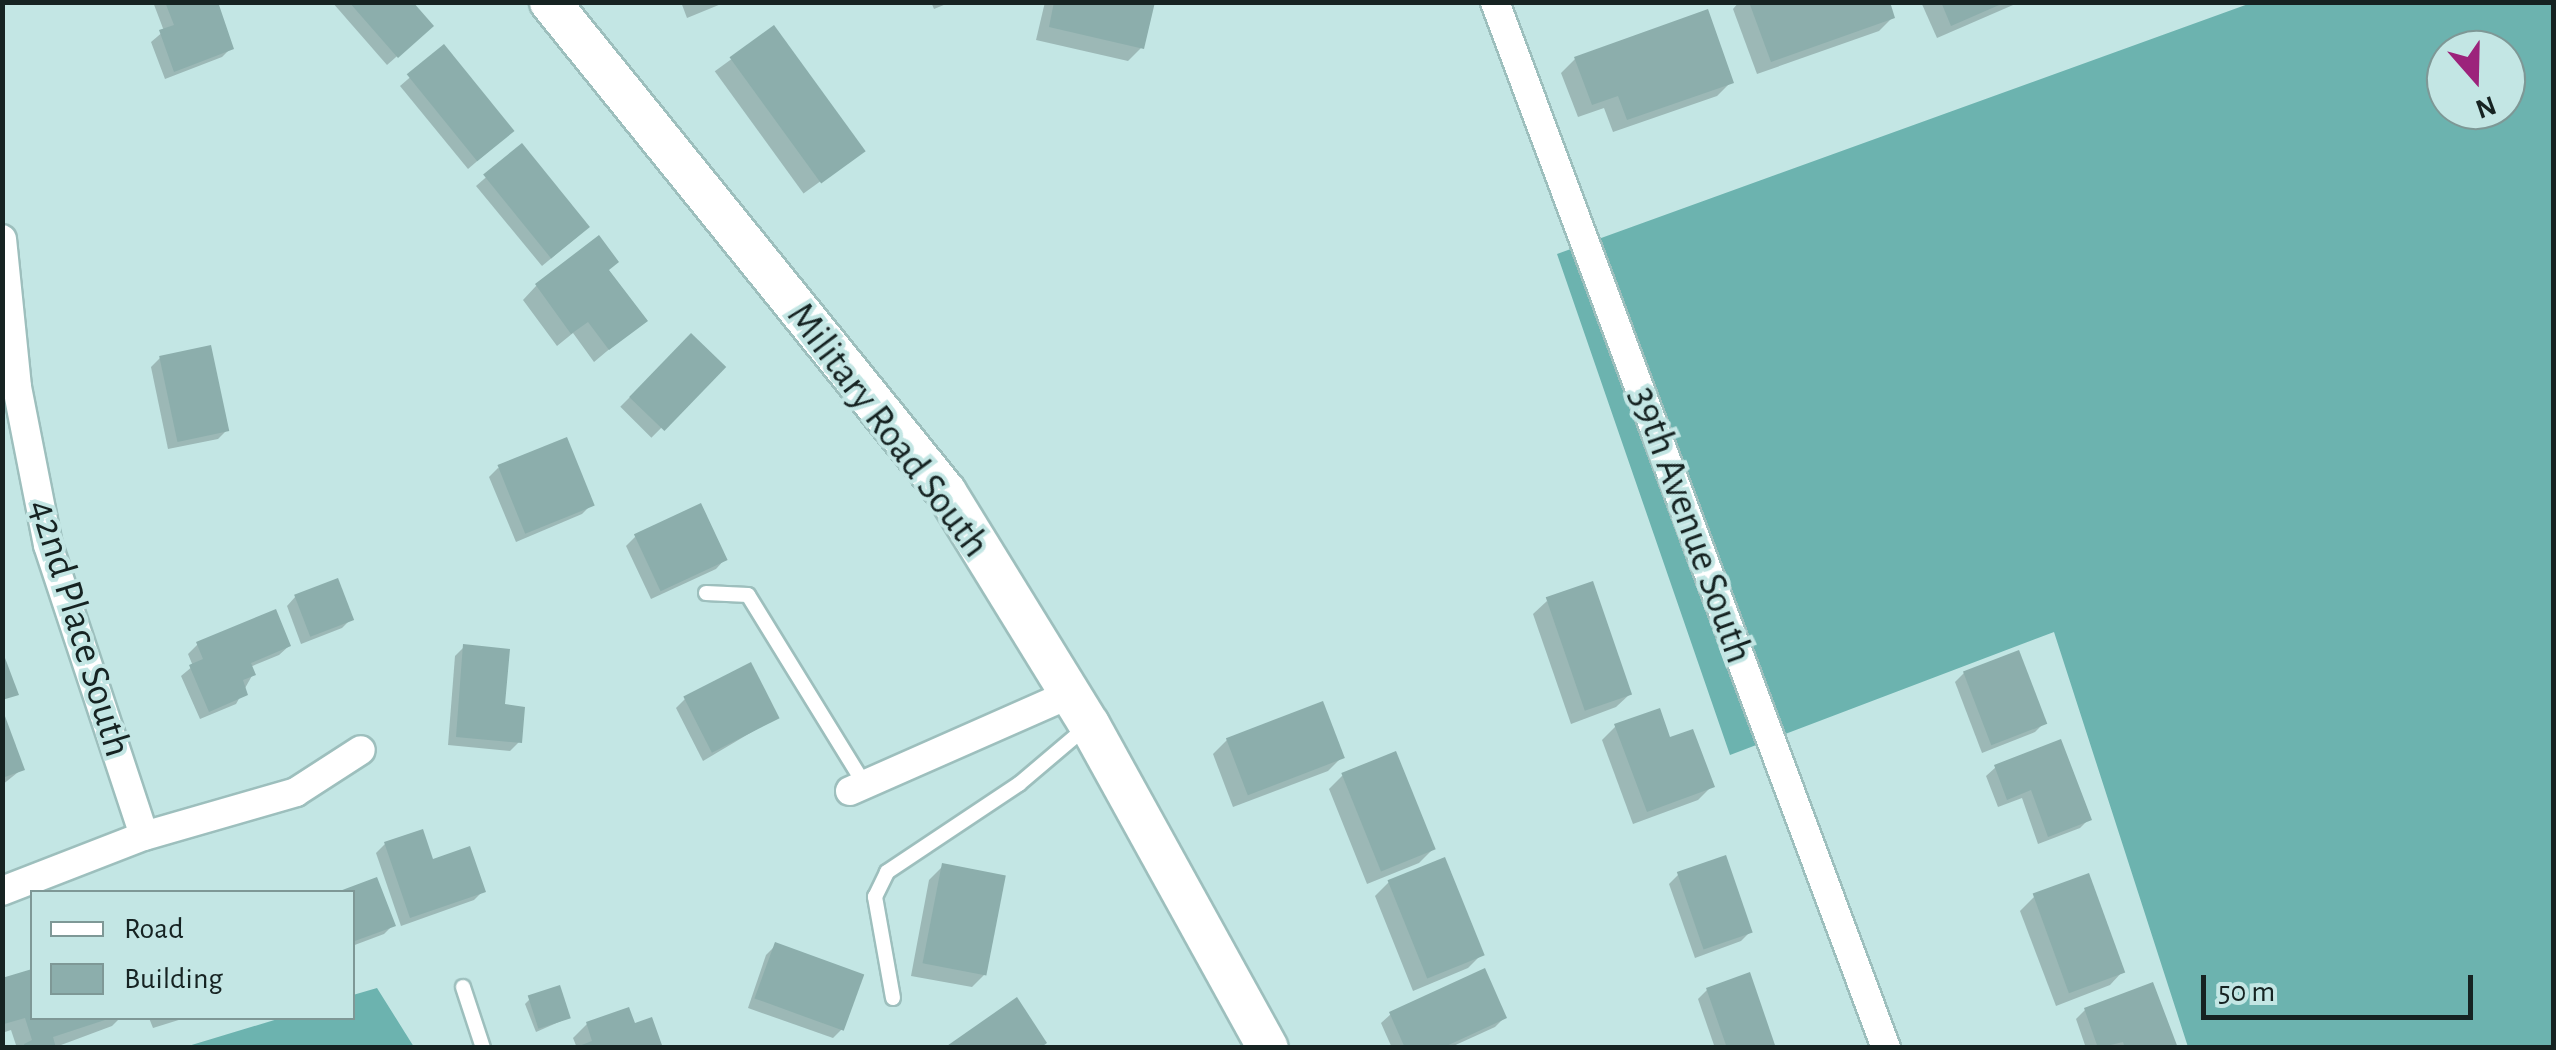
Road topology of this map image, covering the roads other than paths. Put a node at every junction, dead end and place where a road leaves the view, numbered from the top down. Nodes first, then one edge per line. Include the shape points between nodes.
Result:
1 (550, 2) edge
2 (1495, 2) edge
3 (2, 239) edge
4 (706, 593) dead end
5 (1080, 709) junction
6 (362, 750) dead end
7 (858, 788) joint
8 (144, 836) junction
9 (2, 891) edge
10 (462, 987) dead end
11 (893, 998) dead end
12 (483, 1048) edge
13 (1268, 1048) edge
14 (1886, 1048) edge

1 - 5 main road, Military Road South via 946,492
2 - 14 street, 39th Avenue South
3 - 8 street, 42nd Place South via 17,387 48,545
4 - 7 lane via 748,595
5 - 7 street
5 - 11 lane via 1019,784 888,872 876,897
5 - 13 main road, Military Road South
6 - 8 street via 296,792
8 - 9 street
10 - 12 lane

